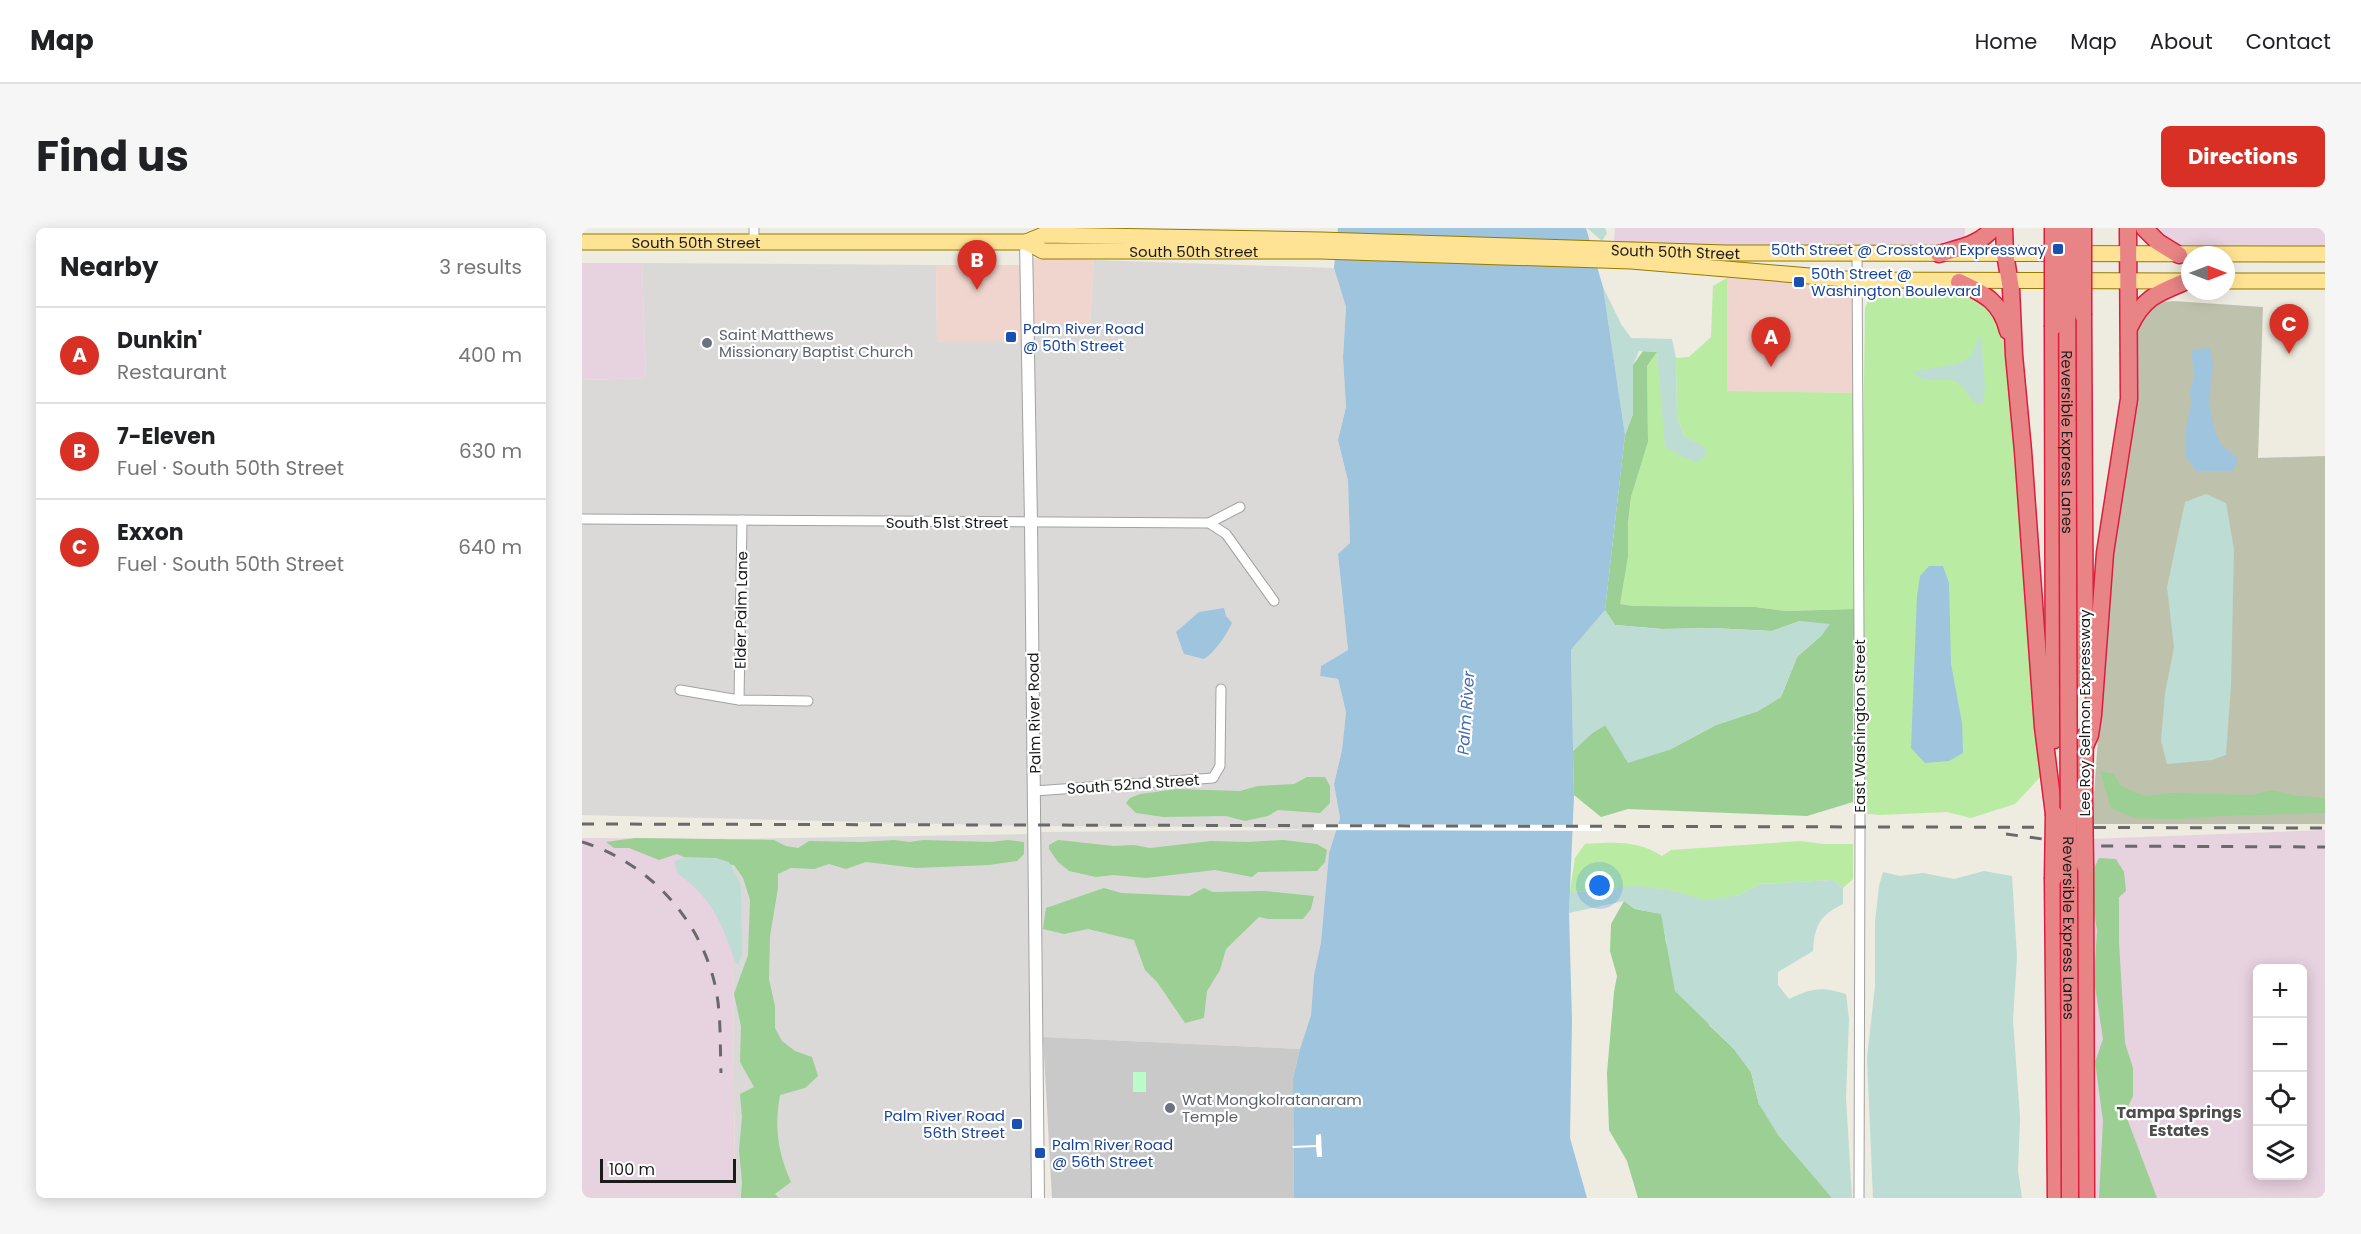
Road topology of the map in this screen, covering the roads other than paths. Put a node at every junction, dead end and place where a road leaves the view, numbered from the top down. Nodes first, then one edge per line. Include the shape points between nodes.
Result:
1 (1993, 228) edge
2 (2004, 228) edge
3 (2053, 228) edge
4 (2067, 228) edge
5 (2083, 228) edge
6 (2128, 228) edge
7 (2144, 228) edge
8 (754, 235) edge
9 (1026, 235) edge
10 (582, 242) edge
11 (1857, 253) junction
12 (1939, 254) junction
13 (2325, 254) edge
14 (2005, 255) junction
15 (2127, 255) junction
16 (2179, 255) junction
17 (1631, 256) junction
18 (1857, 280) junction
19 (2128, 281) junction
20 (2181, 281) edge
21 (2235, 281) edge
22 (2325, 281) edge
23 (1959, 282) junction
24 (2010, 282) junction
25 (2181, 284) edge
26 (2130, 327) junction
27 (2014, 355) junction
28 (1240, 507) dead end
29 (582, 519) edge
30 (742, 520) junction
31 (1032, 522) junction
32 (1209, 523) junction
33 (1274, 601) dead end
34 (1221, 689) dead end
35 (680, 690) dead end
36 (739, 700) junction
37 (808, 701) dead end
38 (2085, 746) junction
39 (1035, 791) junction
40 (2052, 793) junction
41 (1038, 1198) edge
42 (1859, 1198) edge
43 (2056, 1198) edge
44 (2070, 1198) edge
45 (2086, 1198) edge

1 - 12 highway via 1971,245
2 - 14 highway
3 - 40 highway, Lee Roy Selmon Expressway, bridge
4 - 44 highway, Reversible Express Lanes, bridge
5 - 38 highway, Lee Roy Selmon Expressway, bridge
6 - 15 highway
7 - 16 highway
8 - 9 main road, South 50th Street
8 - 10 main road, South 50th Street
9 - 17 main road, South 50th Street via 1043,251 1320,245
9 - 31 street, Palm River Road
11 - 12 main road, South 50th Street
11 - 17 main road, South 50th Street
11 - 18 street, East Washington Street
12 - 14 main road, South 50th Street
13 - 16 main road, South 50th Street
14 - 15 main road, South 50th Street
14 - 24 highway
15 - 16 main road, South 50th Street
15 - 19 highway
17 - 18 main road, South 50th Street
18 - 23 main road, South 50th Street
18 - 42 street, East Washington Street
19 - 20 main road, South 50th Street
19 - 24 main road, South 50th Street
19 - 26 highway
21 - 22 main road
23 - 24 main road, South 50th Street
23 - 27 highway via 1988,297 2000,309
24 - 27 highway
25 - 26 highway via 2146,301
26 - 38 highway via 2128,412 2105,553 2093,715
27 - 40 highway
28 - 32 street
29 - 30 street, South 51st Street
30 - 31 street, South 51st Street
30 - 36 street, Elder Palm Lane
31 - 32 street, South 51st Street
31 - 39 street, Palm River Road
32 - 33 street via 1226,534
34 - 39 street, South 52nd Street via 1220,765 1213,778
35 - 36 street
36 - 37 street
38 - 45 highway, Lee Roy Selmon Expressway, bridge
39 - 41 street, Palm River Road
40 - 43 highway, Lee Roy Selmon Expressway, bridge

